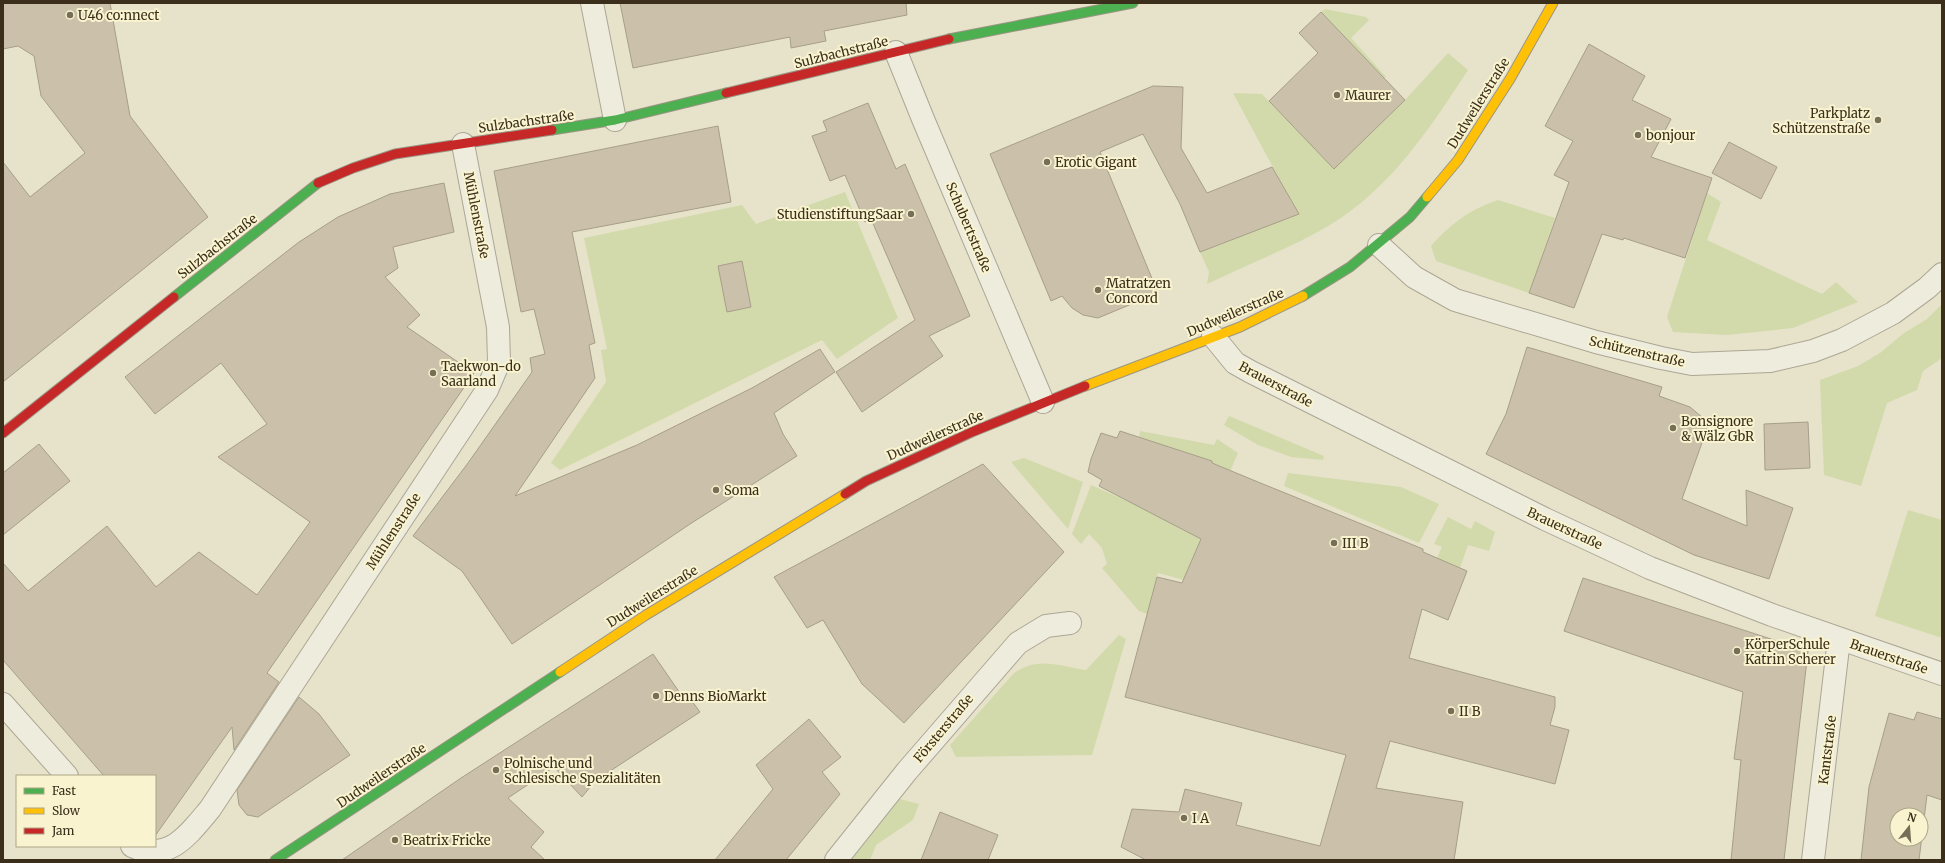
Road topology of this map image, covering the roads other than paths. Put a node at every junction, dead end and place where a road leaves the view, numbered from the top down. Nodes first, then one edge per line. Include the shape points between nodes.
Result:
1 (592, 3) edge
2 (1133, 3) edge
3 (1552, 3) edge
4 (896, 52) junction
5 (615, 120) junction
6 (463, 144) junction
7 (1379, 245) junction
8 (1942, 274) edge
9 (1214, 336) junction
10 (1044, 402) junction
11 (3, 434) edge
12 (1070, 623) dead end
13 (1839, 639) junction
14 (1942, 674) edge
15 (3, 704) edge
16 (66, 775) edge
17 (137, 848) edge
18 (275, 860) edge
19 (836, 860) edge
20 (1813, 860) edge

1 - 5 street
2 - 4 main road, Sulzbachstraße via 978,32
3 - 7 main road, Dudweilerstraße via 1510,79 1458,160 1410,218
4 - 5 main road, Sulzbachstraße
4 - 10 street, Schubertstraße
5 - 6 main road, Sulzbachstraße
6 - 11 main road, Sulzbachstraße via 405,152 361,164 322,180
6 - 17 street, Mühlenstraße via 498,327 498,362 486,390 210,810 182,842 166,852 153,854
7 - 8 street, Schützenstraße via 1414,277 1455,300 1596,342 1692,364 1770,361 1813,351 1842,340 1893,313
7 - 9 main road, Dudweilerstraße via 1350,267 1302,296 1246,324
9 - 10 main road, Dudweilerstraße
9 - 13 street, Brauerstraße via 1235,363 1251,372 1545,519 1650,568
10 - 18 main road, Dudweilerstraße via 866,481 783,530 576,660
12 - 19 street, Försterstraße via 1046,626 1018,643 907,771
13 - 14 street, Brauerstraße
13 - 20 street, Kantstraße
15 - 16 street

